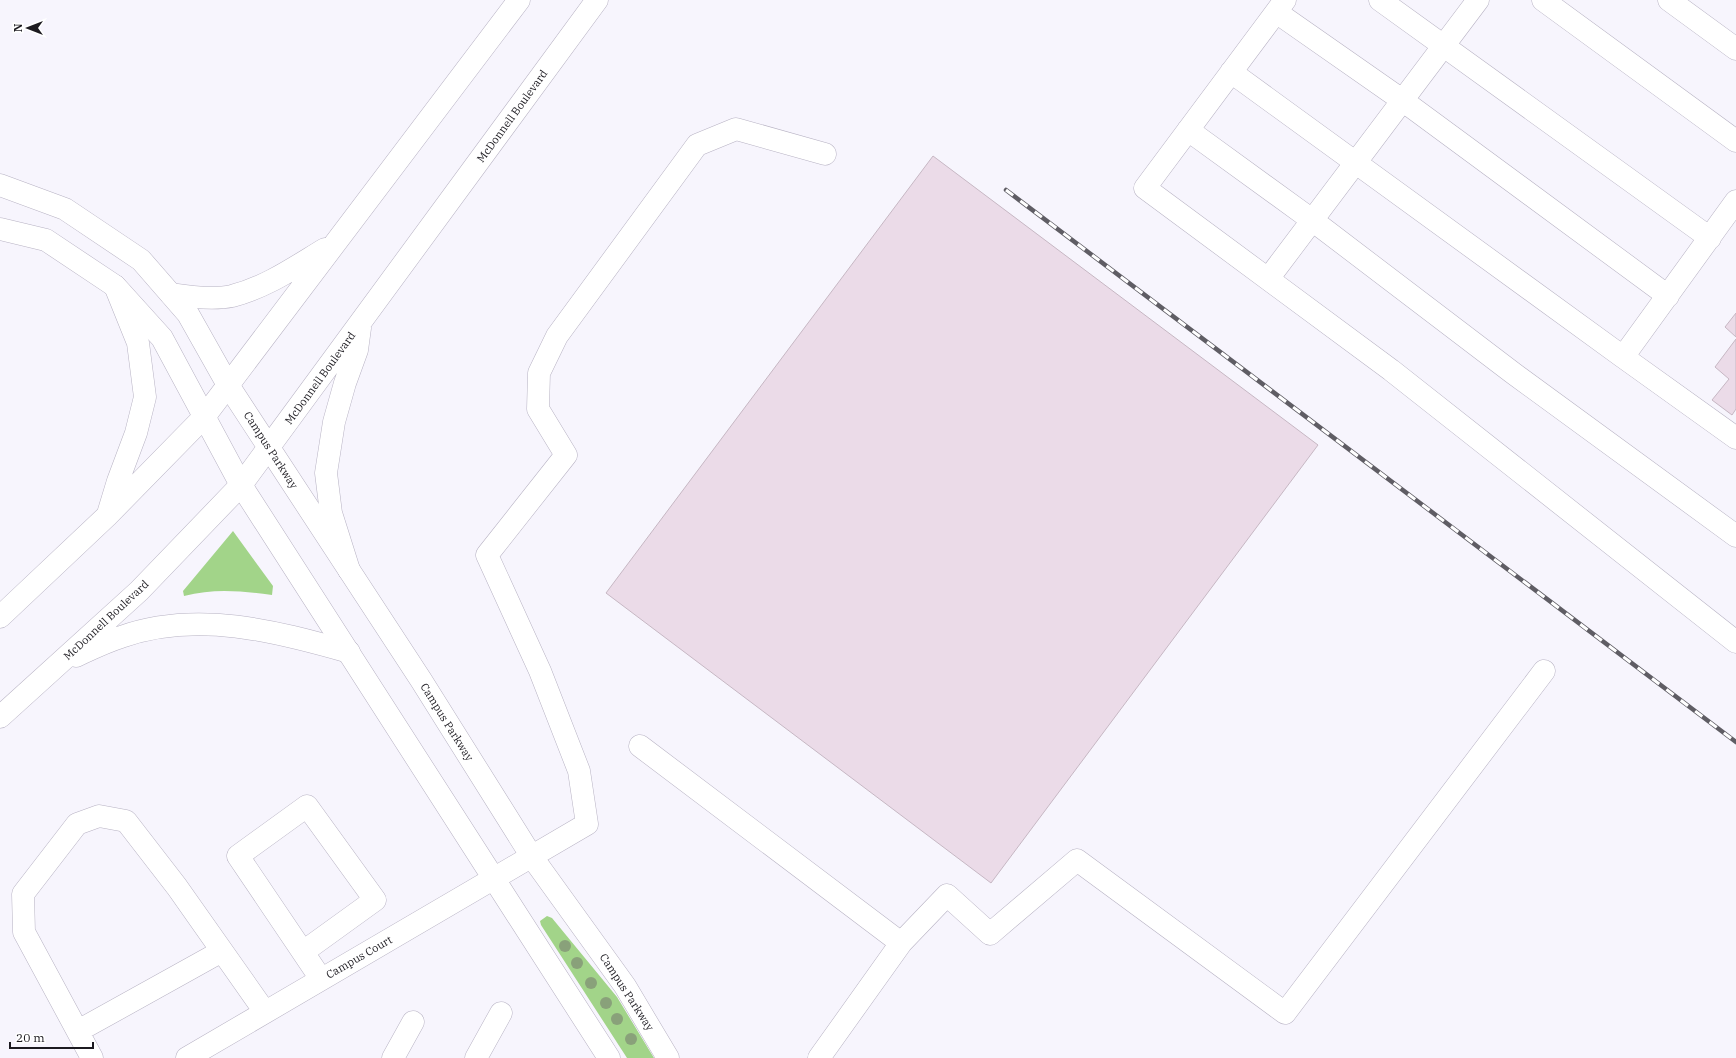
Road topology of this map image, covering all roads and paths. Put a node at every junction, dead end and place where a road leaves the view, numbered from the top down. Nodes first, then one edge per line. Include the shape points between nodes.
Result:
1 (519, 0) edge
2 (597, 0) edge
3 (1380, 0) edge
4 (1478, 0) edge
5 (1543, 0) edge
6 (1669, 0) edge
7 (1281, 6) edge
8 (1443, 46) junction
9 (1736, 49) edge
10 (1231, 72) junction
11 (1402, 100) junction
12 (1188, 130) junction
13 (1736, 141) edge
14 (825, 154) dead end
15 (1355, 162) junction
16 (0, 185) edge
17 (1736, 202) edge
18 (1312, 220) junction
19 (0, 229) edge
20 (1710, 238) junction
21 (336, 242) junction
22 (1268, 279) junction
23 (115, 286) junction
24 (171, 294) junction
25 (1668, 296) junction
26 (361, 322) junction
27 (1623, 357) junction
28 (228, 385) junction
29 (204, 417) junction
30 (1736, 438) edge
31 (269, 448) junction
32 (241, 485) junction
33 (108, 516) junction
34 (1736, 536) edge
35 (348, 570) junction
36 (0, 617) edge
37 (1734, 636) edge
38 (349, 652) junction
39 (60, 663) junction
40 (1544, 671) dead end
41 (0, 717) edge
42 (640, 746) dead end
43 (532, 857) junction
44 (495, 878) junction
45 (901, 943) junction
46 (222, 951) junction
47 (303, 952) junction
48 (321, 979) junction
49 (265, 1012) junction
50 (501, 1013) dead end
51 (413, 1022) dead end
52 (78, 1031) junction
53 (92, 1058) edge
54 (187, 1058) edge
55 (393, 1058) edge
56 (476, 1058) edge
57 (609, 1058) edge
58 (668, 1058) edge
59 (819, 1058) edge

1 - 21 main road
2 - 26 main road, McDonnell Boulevard
3 - 8 main road
4 - 8 main road
5 - 13 main road
6 - 9 main road
7 - 10 main road
7 - 11 main road
8 - 11 main road
8 - 20 main road
10 - 12 main road
10 - 15 main road
11 - 15 main road
11 - 25 main road
12 - 18 main road
12 - 22 main road via 1144,188
14 - 43 main road, Campus Court via 736,129 696,145 557,336 539,373 538,409 566,455 487,556 540,671 579,771 587,824
15 - 18 main road
15 - 27 main road
16 - 24 main road, Campus Parkway via 65,209 141,260
17 - 20 main road
18 - 22 main road
18 - 34 main road via 1513,373
19 - 23 main road via 46,240
20 - 25 main road
21 - 24 main road via 272,282 231,296 195,298
21 - 28 main road
22 - 37 main road via 1391,370
23 - 29 main road via 162,338
23 - 33 main road via 138,343 145,397 136,433
24 - 28 main road, Campus Parkway via 188,314
25 - 27 main road
26 - 31 main road, McDonnell Boulevard
26 - 35 main road via 357,350 334,422 326,473 330,513
27 - 30 main road
28 - 29 main road
28 - 31 main road, Campus Parkway
29 - 32 main road
29 - 33 main road
31 - 32 main road, McDonnell Boulevard
31 - 35 main road, Campus Parkway
32 - 38 main road
32 - 39 main road, McDonnell Boulevard via 139,591
33 - 36 main road
35 - 43 main road, Campus Parkway via 421,680
38 - 39 main road via 265,630 184,624 121,636
38 - 44 main road
39 - 41 main road, McDonnell Boulevard
40 - 45 main road via 1285,1013 1077,860 990,934 947,895
42 - 45 main road
43 - 44 main road, Campus Court
43 - 58 main road, Campus Parkway via 625,986
44 - 48 main road, Campus Court
44 - 57 main road
45 - 59 main road
46 - 49 main road
46 - 52 main road
46 - 52 main road via 126,821 99,816 77,824 23,894 24,932
47 - 47 main road via 238,856 307,806 375,900
47 - 48 main road
48 - 49 main road, Campus Court
49 - 54 main road, Campus Court
50 - 56 main road
51 - 55 main road
52 - 53 main road

